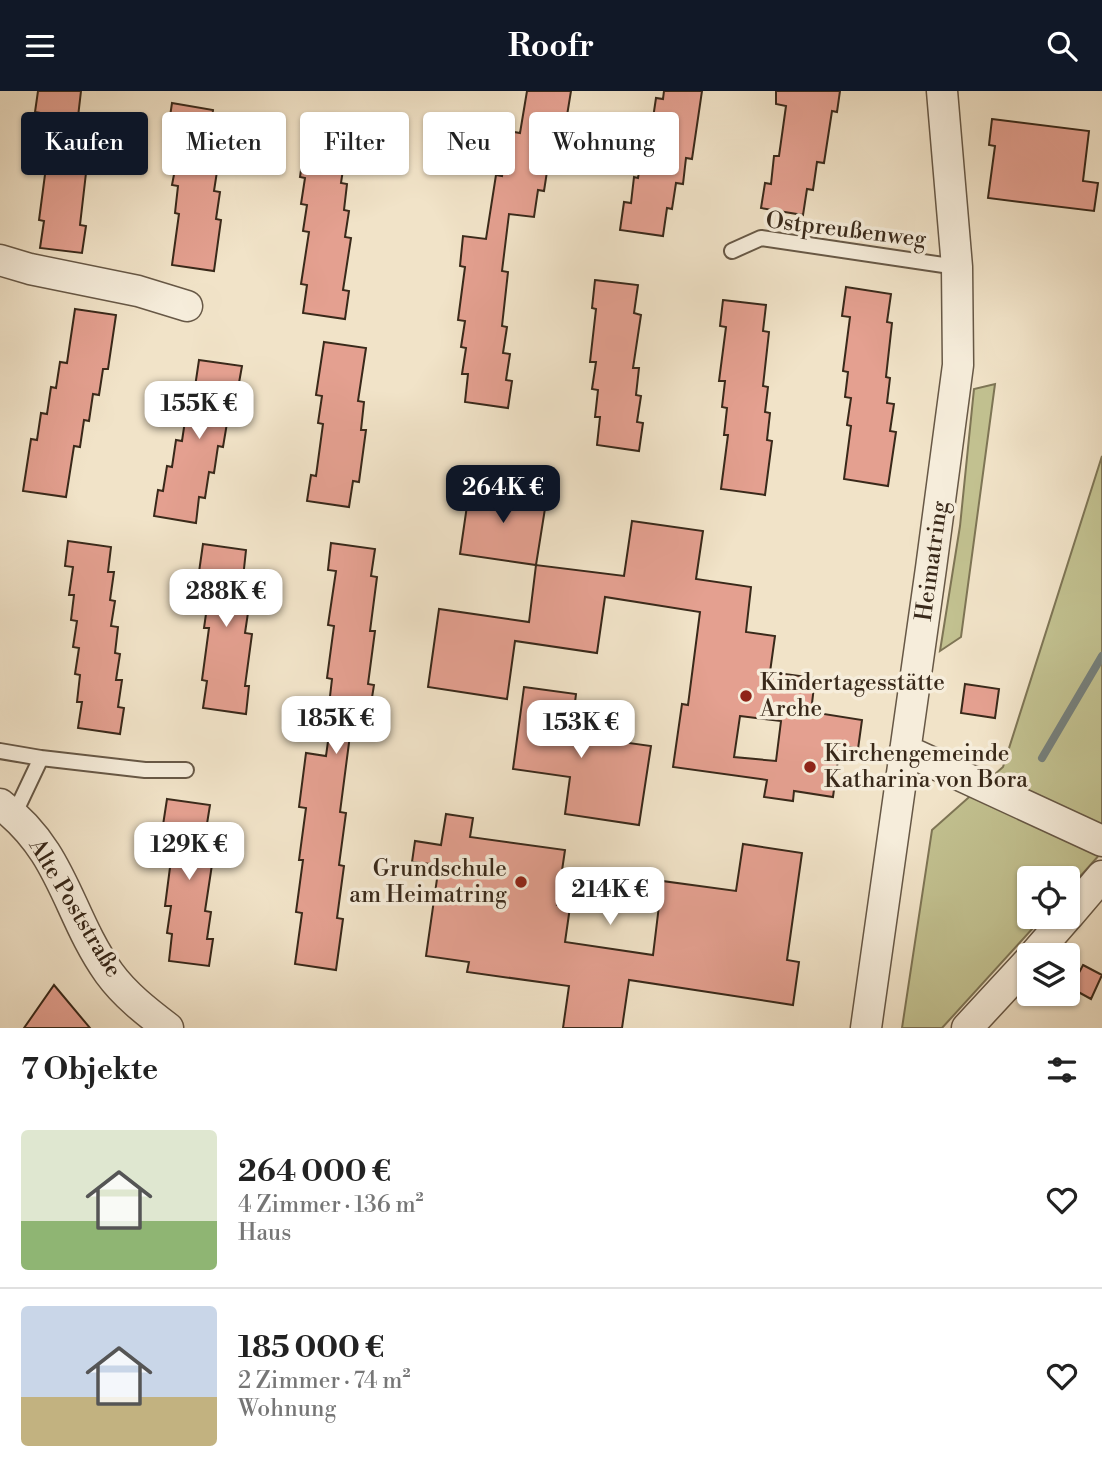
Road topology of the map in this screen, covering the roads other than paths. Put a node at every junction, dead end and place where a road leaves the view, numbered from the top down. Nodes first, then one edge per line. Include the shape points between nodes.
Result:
1 (942, 91) edge
2 (732, 251) dead end
3 (0, 260) edge
4 (957, 267) junction
5 (187, 306) dead end
6 (905, 750) junction
7 (0, 751) edge
8 (41, 758) junction
9 (186, 770) dead end
10 (7, 810) edge
11 (1102, 841) edge
12 (1102, 876) edge
13 (1080, 902) edge
14 (1057, 929) edge
15 (1044, 943) edge
16 (1017, 974) edge
17 (168, 1028) edge
18 (866, 1028) edge
19 (967, 1028) edge

1 - 4 street, Heimatring
2 - 4 lane, Ostpreußenweg via 761,238
3 - 5 street
4 - 6 street, Heimatring via 958,365
6 - 11 street
6 - 18 street, Heimatring
7 - 8 lane
8 - 9 lane
8 - 10 lane, Alte Poststraße
10 - 17 street, Alte Poststraße via 55,865 111,975 138,1005
12 - 13 street
14 - 15 street
16 - 19 street

